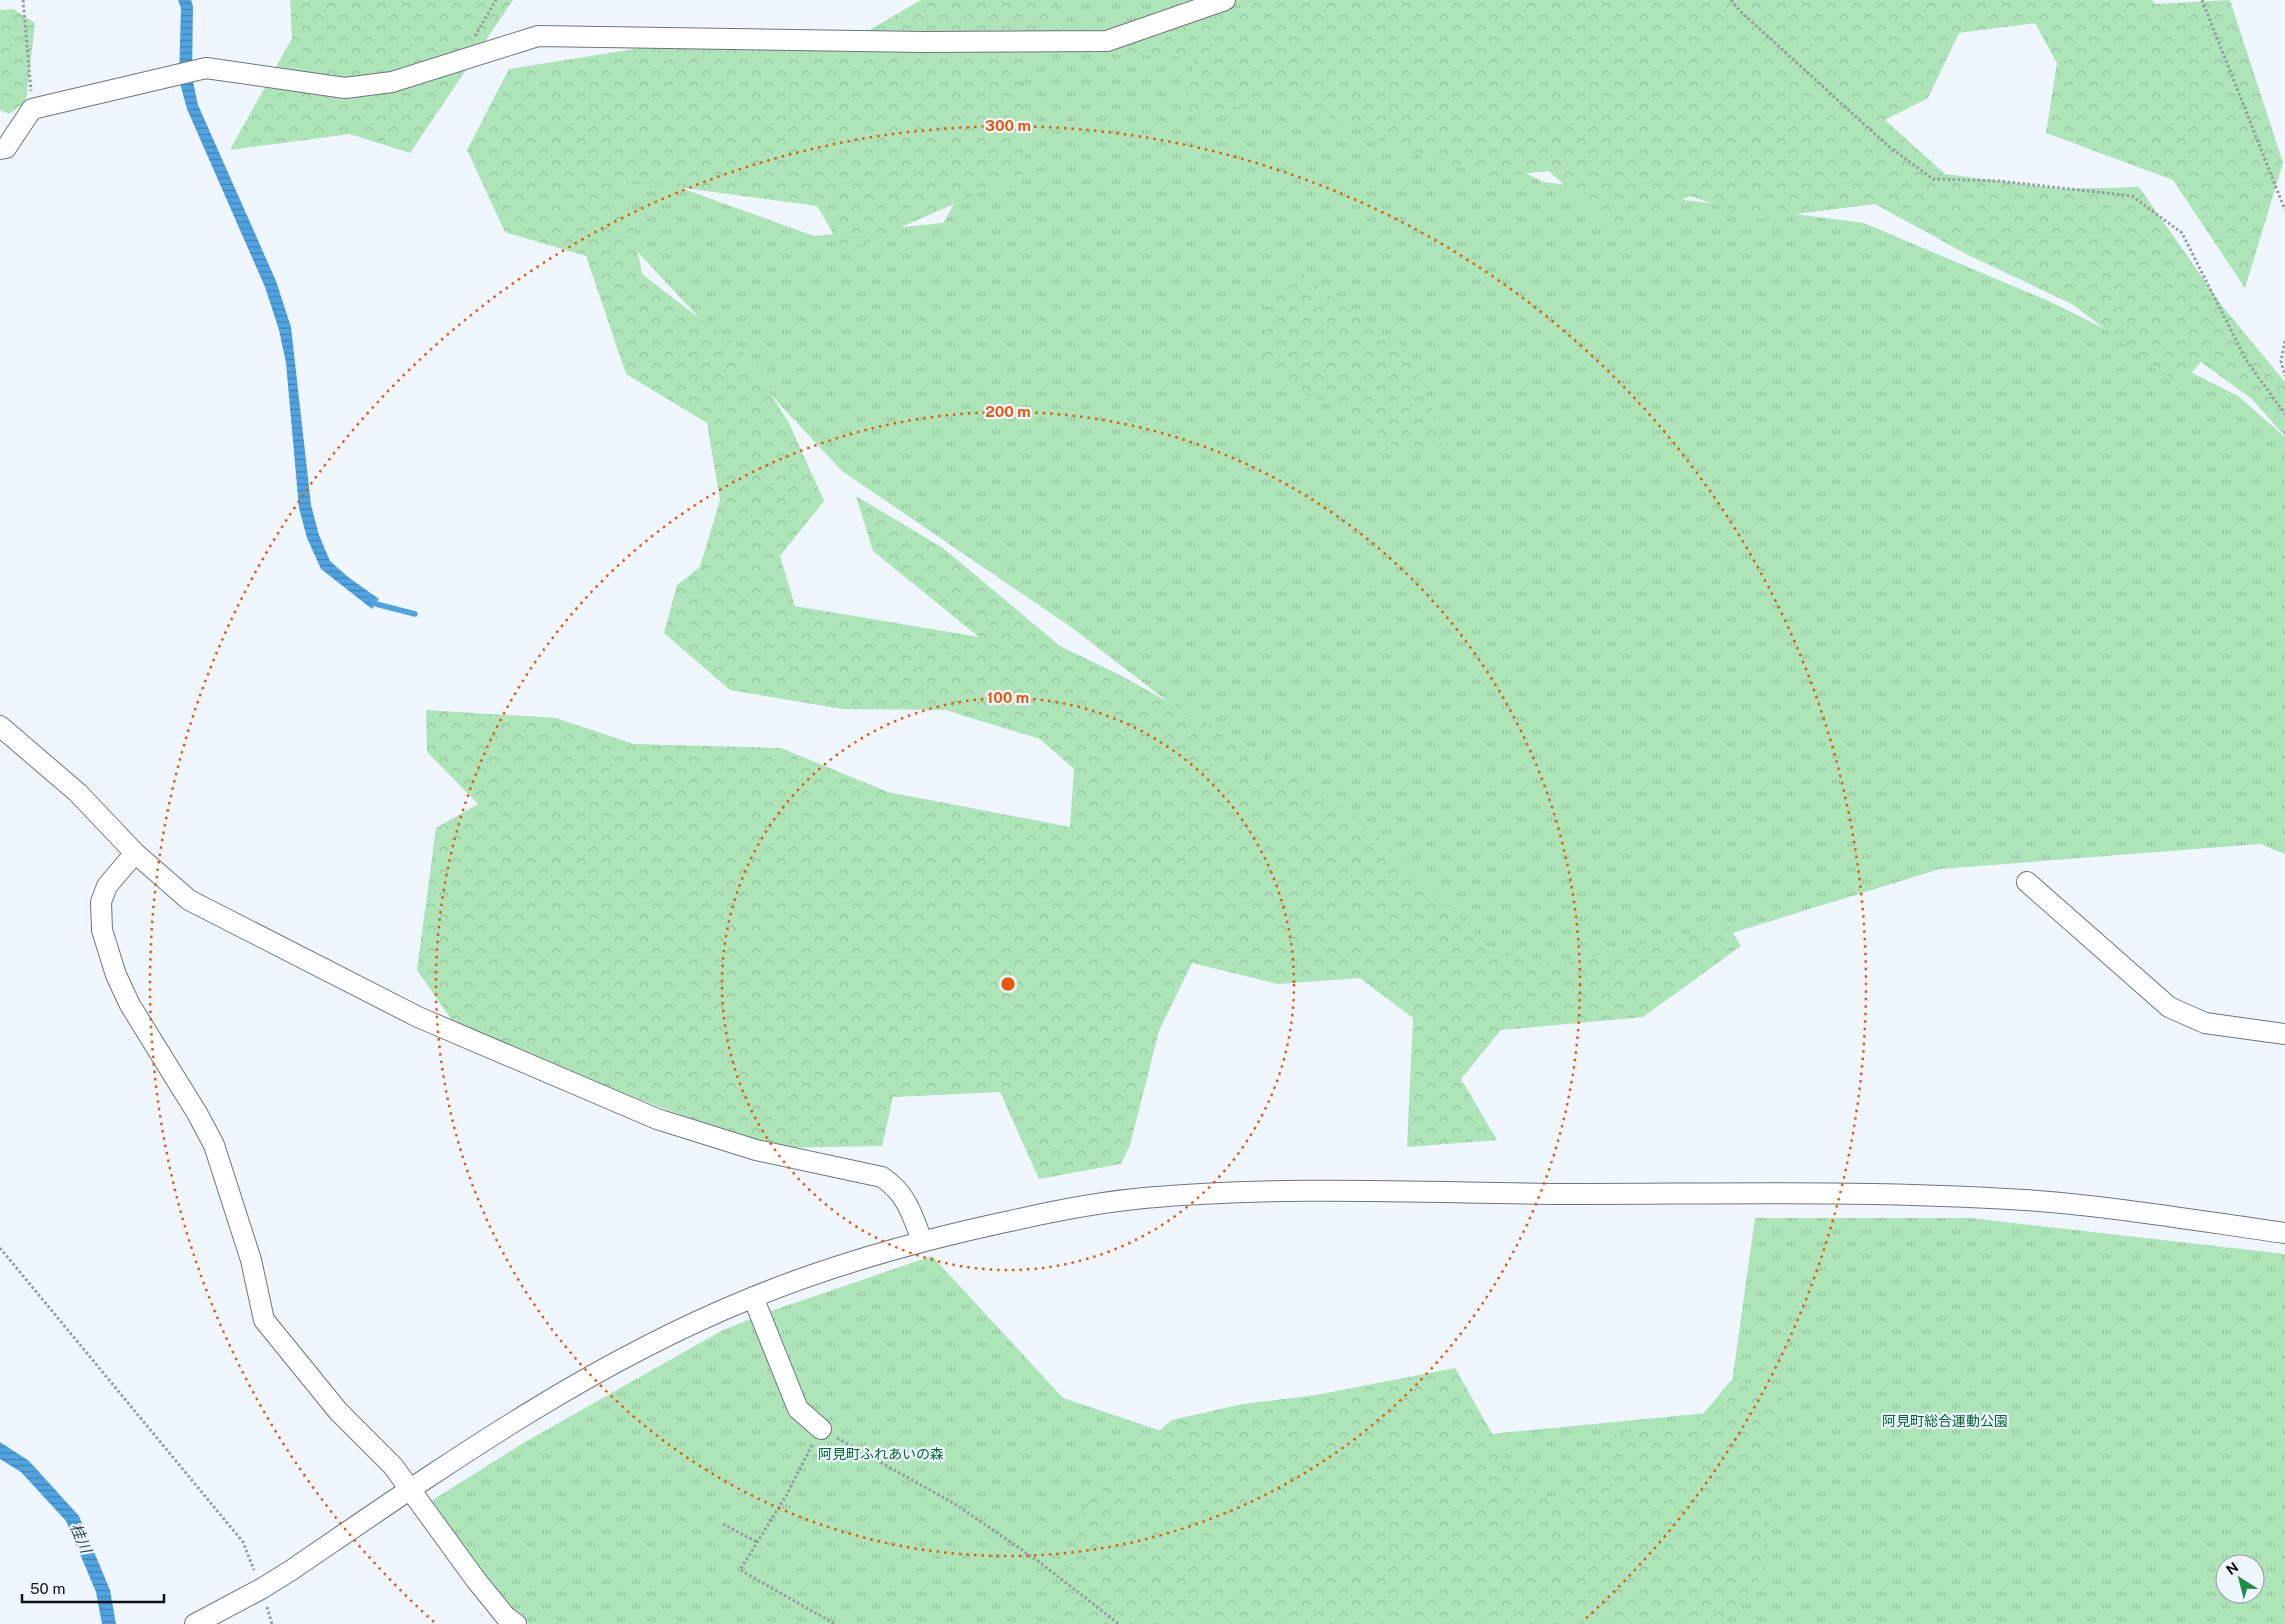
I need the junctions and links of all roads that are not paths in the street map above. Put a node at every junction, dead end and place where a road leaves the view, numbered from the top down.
1 (1225, 0) edge
2 (0, 150) edge
3 (0, 726) edge
4 (135, 853) junction
5 (2027, 882) dead end
6 (2285, 1034) edge
7 (2285, 1233) edge
8 (922, 1241) junction
9 (753, 1297) junction
10 (820, 1429) road end
11 (410, 1489) junction
12 (195, 1624) edge
13 (516, 1624) edge

1 - 2 street
3 - 4 street
4 - 8 street
4 - 11 street
5 - 6 street
7 - 8 street
8 - 9 street
9 - 10 street
9 - 11 street
11 - 12 street
11 - 13 street

